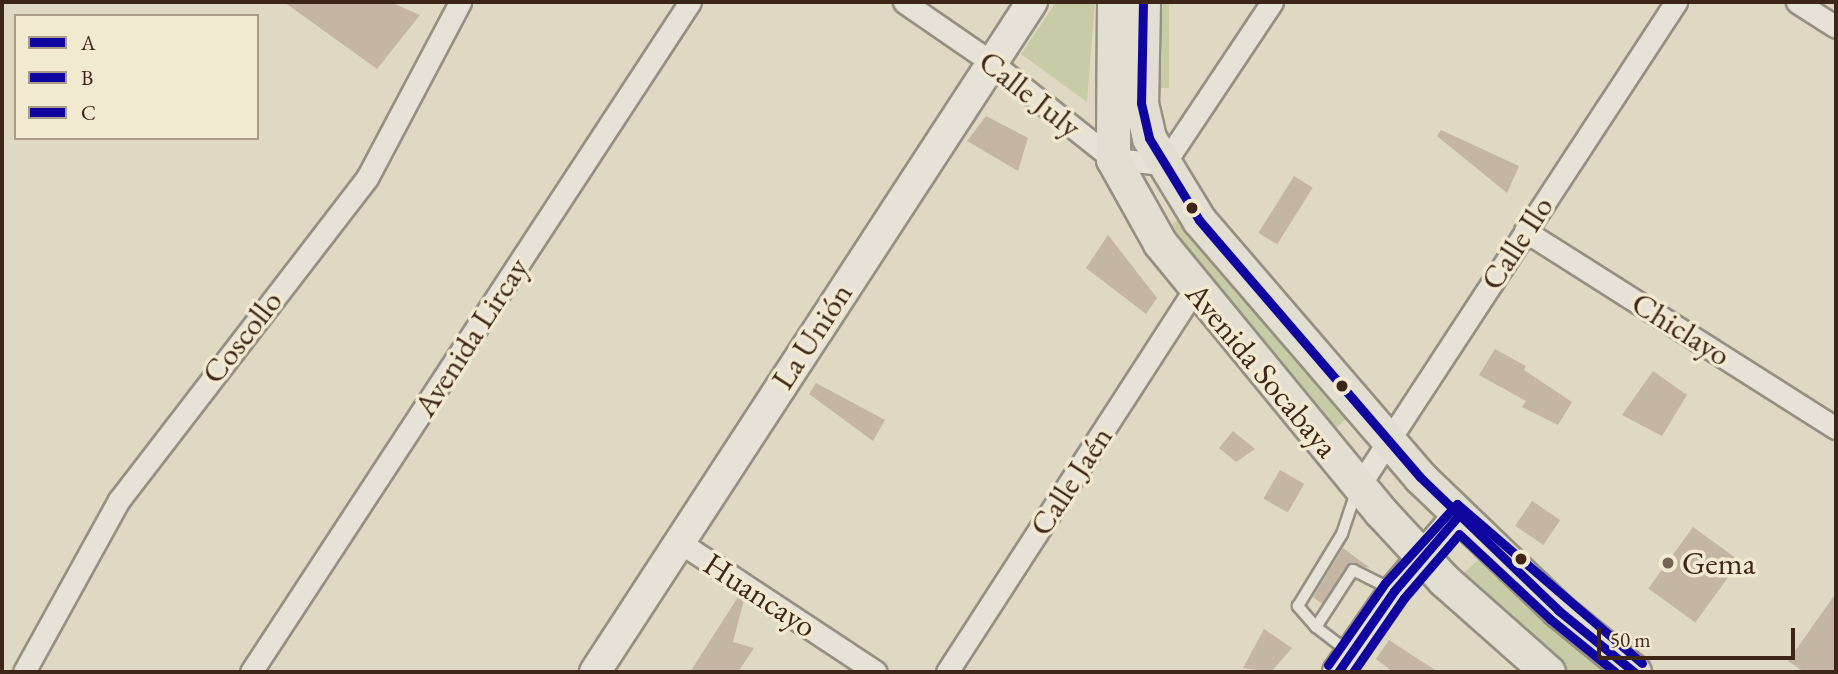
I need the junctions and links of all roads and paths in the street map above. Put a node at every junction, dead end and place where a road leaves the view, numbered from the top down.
1 (460, 2) edge
2 (690, 2) edge
3 (904, 2) edge
4 (1032, 2) edge
5 (1114, 2) edge
6 (1143, 2) edge
7 (1272, 2) edge
8 (1676, 2) edge
9 (1797, 2) edge
10 (1836, 27) edge
11 (991, 62) junction
12 (1113, 159) junction
13 (1164, 164) junction
14 (1525, 230) junction
15 (1194, 290) junction
16 (1836, 428) edge
17 (1388, 442) junction
18 (1359, 486) junction
19 (1458, 516) junction
20 (678, 541) junction
21 (1422, 557) junction
22 (1394, 591) junction
23 (1316, 627) junction
24 (1344, 663) edge
25 (256, 670) edge
26 (24, 672) edge
27 (595, 672) edge
28 (876, 672) edge
29 (947, 672) edge
30 (1548, 672) edge
31 (1634, 672) edge

1 - 26 street, Coscollo
2 - 25 street, Avenida Lircay
3 - 11 street, Calle July
4 - 11 main road, La Unión
5 - 12 main road, Avenida Socabaya
6 - 13 main road, Avenida Socabaya
7 - 13 street
8 - 14 street, Calle Ilo
9 - 10 street
11 - 12 street, Calle July
11 - 20 main road, La Unión
12 - 13 street, Calle July
12 - 15 main road, Avenida Socabaya
13 - 17 main road, Avenida Socabaya
14 - 16 street, Chiclayo
14 - 17 street, Calle Ilo
15 - 18 main road, Avenida Socabaya
15 - 29 street, Calle Jaén
17 - 18 street, Calle Ilo
17 - 19 main road, Avenida Socabaya
18 - 21 main road, Avenida Socabaya
18 - 23 lane
19 - 21 main road
19 - 31 main road, Avenida Socabaya
20 - 27 main road, La Unión
20 - 28 street, Huancayo
21 - 22 main road
21 - 30 main road, Avenida Socabaya
22 - 23 lane
22 - 24 main road
23 - 24 lane

